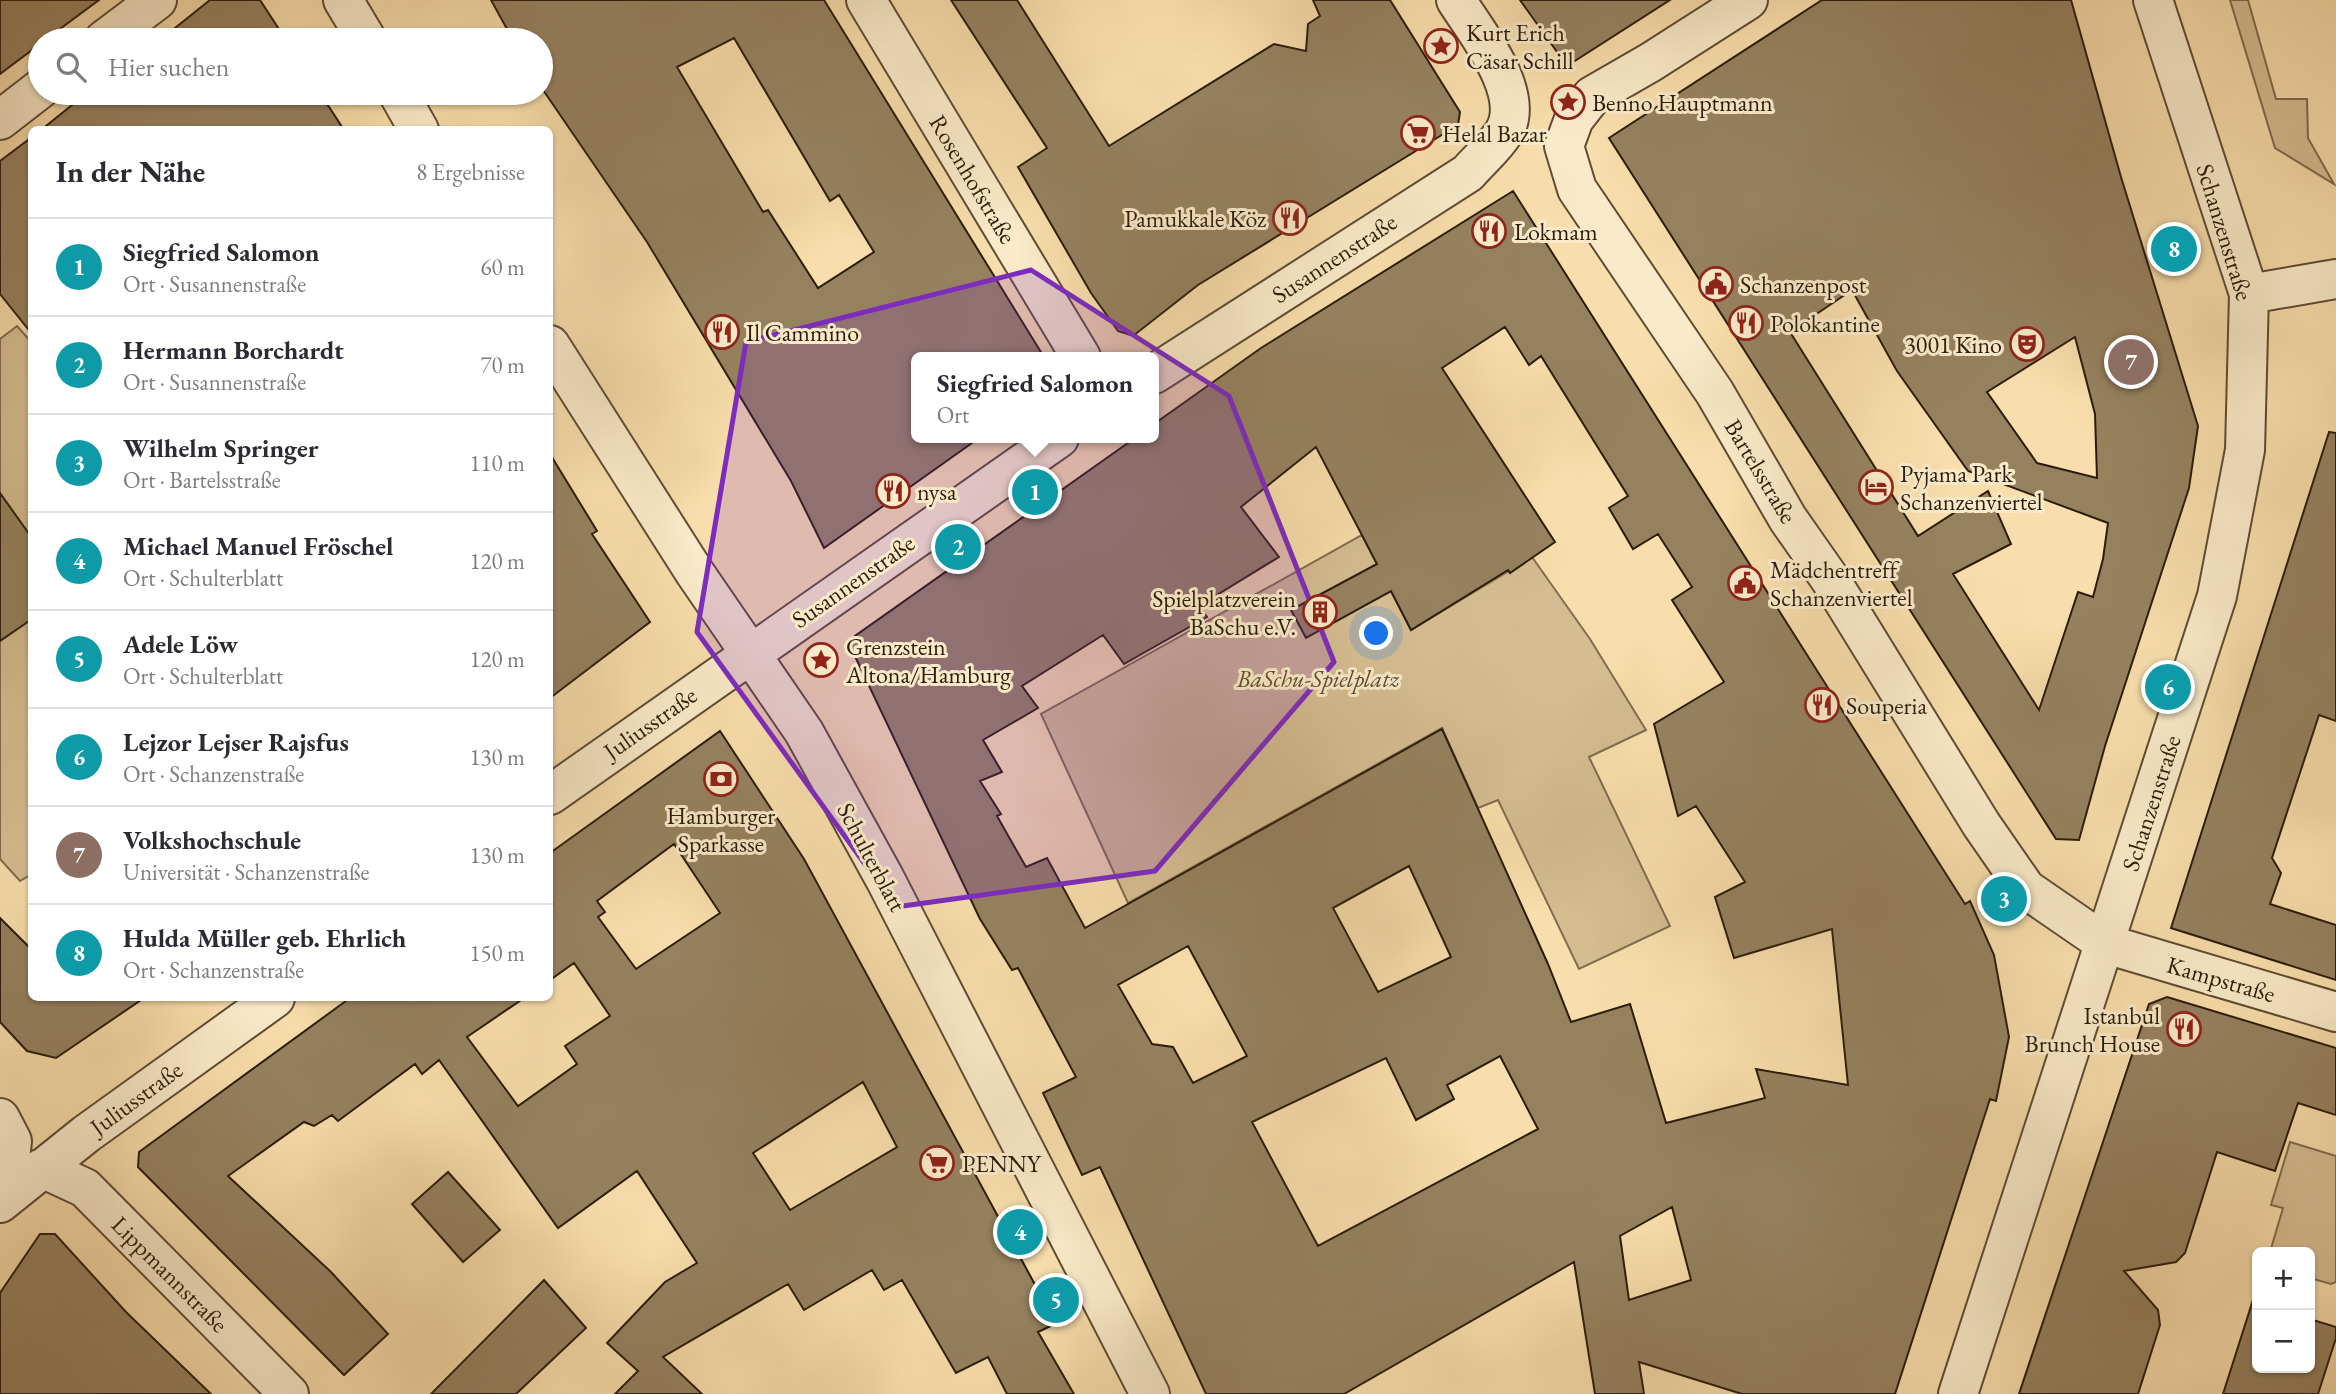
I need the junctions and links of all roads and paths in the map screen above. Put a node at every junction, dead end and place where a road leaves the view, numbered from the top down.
1 (157, 0) edge
2 (343, 0) edge
3 (866, 0) edge
4 (1456, 0) edge
5 (1748, 0) edge
6 (2153, 0) edge
7 (120, 28) edge
8 (360, 28) edge
9 (28, 98) edge
10 (405, 105) edge
11 (0, 120) edge
12 (417, 126) edge
13 (2336, 278) edge
14 (2249, 294) junction
15 (553, 350) edge
16 (1078, 352) edge
17 (1159, 371) edge
18 (1052, 443) edge
19 (750, 652) junction
20 (553, 792) edge
21 (2106, 944) junction
22 (271, 1001) edge
23 (2336, 1012) edge
24 (0, 1118) edge
25 (42, 1168) junction
26 (3, 1200) edge
27 (289, 1394) edge
28 (1150, 1394) edge
29 (1958, 1394) edge

1 - 7 street
2 - 8 street
3 - 16 street, Rosenhofstraße
4 - 17 street, Susannenstraße
5 - 21 street, Bartelsstraße
6 - 14 street, Schanzenstraße
9 - 11 street
10 - 12 street
13 - 14 street
14 - 21 street, Schanzenstraße
15 - 19 street, Schulterblatt
18 - 19 street, Susannenstraße
19 - 20 street, Juliusstraße
19 - 28 street, Schulterblatt
21 - 23 street, Kampstraße
21 - 29 street, Schanzenstraße
22 - 25 street, Juliusstraße
24 - 26 street
25 - 26 street, Juliusstraße
25 - 27 street, Lippmannstraße

